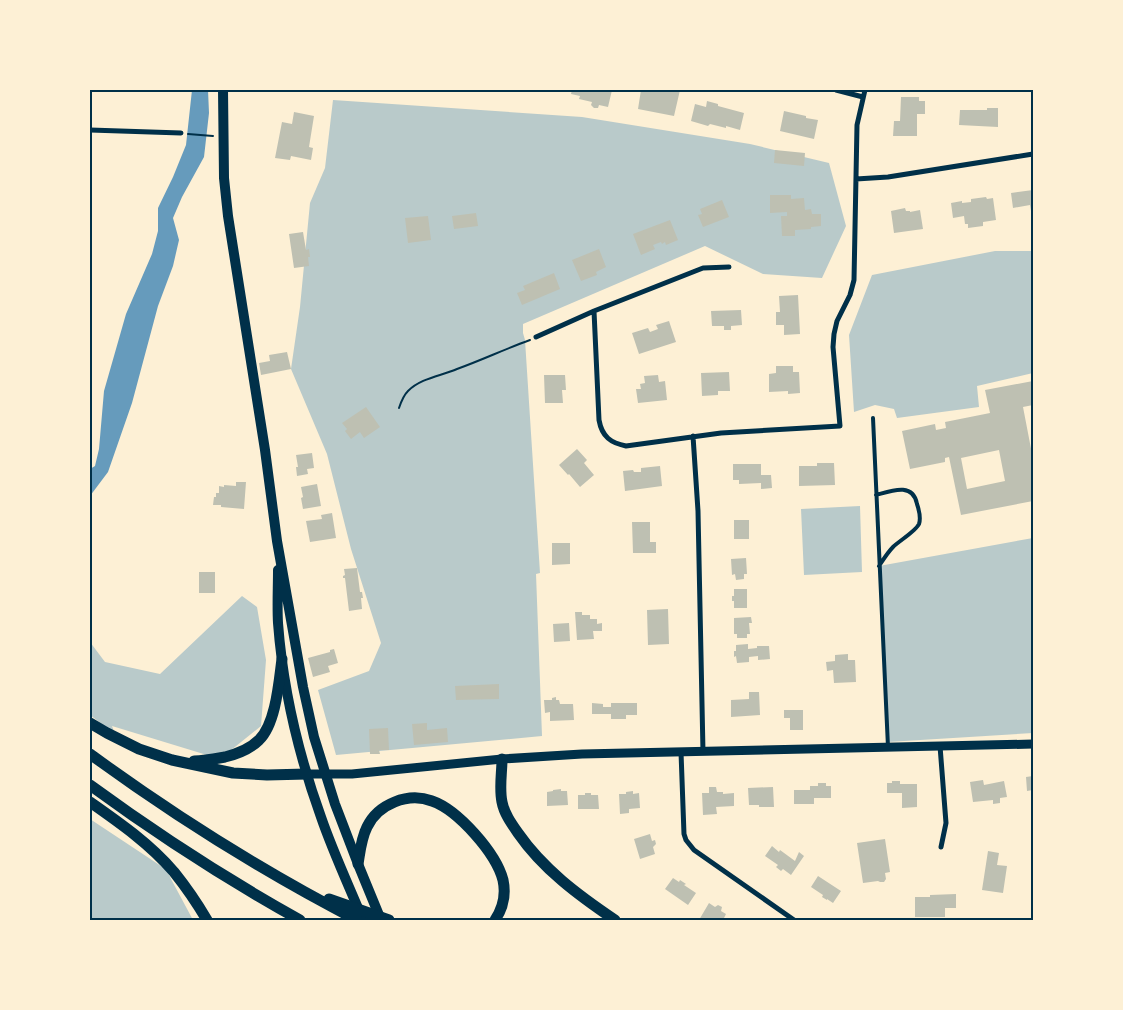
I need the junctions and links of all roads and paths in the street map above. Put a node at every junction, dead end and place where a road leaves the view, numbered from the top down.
1 (223, 90) edge
2 (836, 90) edge
3 (865, 90) edge
4 (864, 97) junction
5 (90, 130) edge
6 (181, 133) joint
7 (224, 138) junction
8 (1033, 154) edge
9 (856, 179) junction
10 (728, 267) dead end
11 (594, 311) junction
12 (536, 337) joint
13 (399, 408) dead end
14 (873, 418) dead end
15 (694, 436) junction
16 (876, 495) junction
17 (277, 541) junction
18 (879, 566) junction
19 (282, 659) junction
20 (90, 723) edge
21 (1033, 744) edge
22 (940, 746) junction
23 (888, 747) junction
24 (681, 752) junction
25 (703, 752) junction
26 (90, 754) edge
27 (502, 759) junction
28 (172, 760) junction
29 (325, 773) junction
30 (307, 774) junction
31 (90, 785) edge
32 (90, 802) edge
33 (941, 848) dead end
34 (358, 864) junction
35 (298, 889) junction
36 (207, 920) edge
37 (300, 920) edge
38 (357, 920) edge
39 (363, 920) edge
40 (381, 920) edge
41 (389, 920) edge
42 (495, 920) edge
43 (615, 920) edge
44 (794, 920) edge

1 - 7 main road
2 - 4 street
3 - 4 street
4 - 9 street
5 - 6 street
6 - 7 path
7 - 17 main road
8 - 9 street
9 - 15 street
10 - 11 street
11 - 12 street
11 - 15 street
12 - 13 path
14 - 16 lane
15 - 25 street
16 - 18 lane
16 - 18 lane
17 - 19 main road
17 - 29 main road
18 - 23 lane
19 - 28 highway
19 - 30 main road
20 - 28 highway
21 - 22 street
22 - 23 street
22 - 33 street
23 - 25 street
24 - 25 street
24 - 27 street
24 - 44 street
26 - 35 highway
27 - 29 street
27 - 43 highway
28 - 30 highway
29 - 30 street
29 - 34 main road
30 - 39 main road
31 - 37 highway
32 - 36 highway
34 - 40 main road
34 - 42 highway
35 - 38 highway
35 - 41 highway

